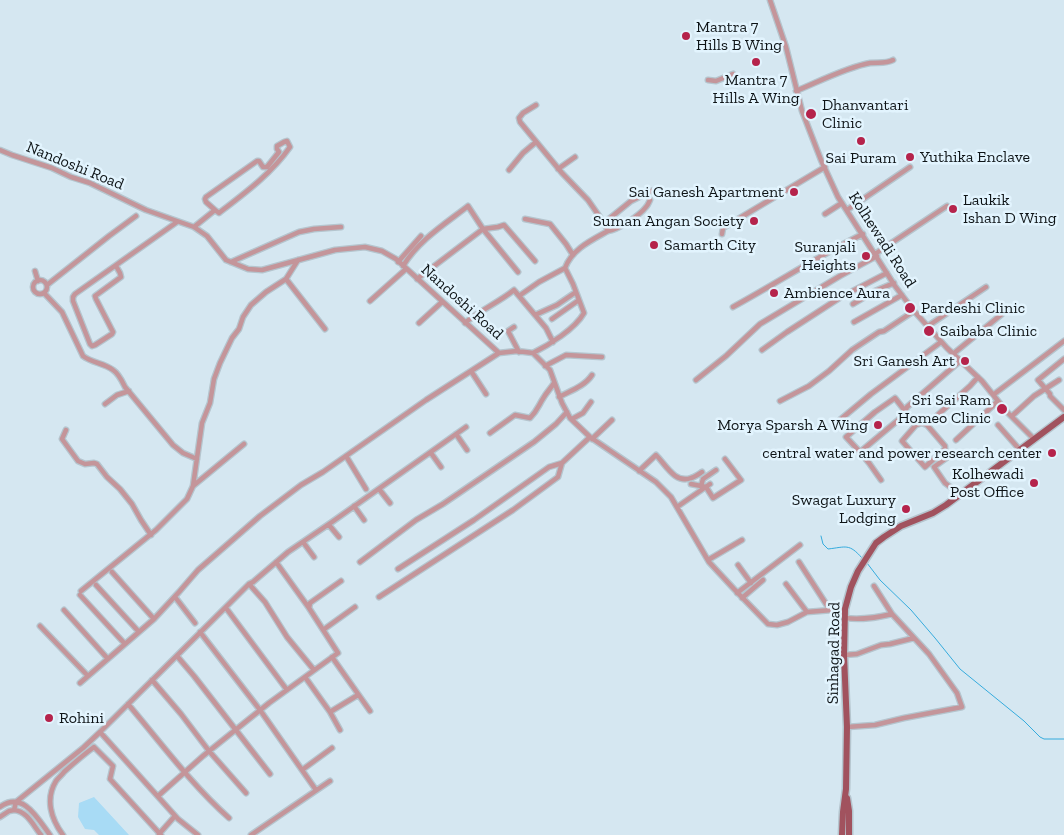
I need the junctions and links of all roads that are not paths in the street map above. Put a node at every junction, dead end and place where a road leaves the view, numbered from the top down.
1 (770, 0) edge
2 (893, 60) dead end
3 (733, 74) dead end
4 (708, 80) dead end
5 (796, 91) junction
6 (536, 105) dead end
7 (536, 142) junction
8 (0, 150) edge
9 (575, 157) dead end
10 (825, 166) junction
11 (910, 166) dead end
12 (558, 169) junction
13 (509, 170) dead end
14 (842, 203) junction
15 (947, 206) dead end
16 (215, 210) junction
17 (847, 210) junction
18 (825, 214) dead end
19 (136, 216) dead end
20 (525, 219) dead end
21 (177, 222) junction
22 (604, 223) junction
23 (194, 227) junction
24 (341, 227) dead end
25 (483, 229) junction
26 (606, 232) junction
27 (722, 234) dead end
28 (862, 234) junction
29 (421, 236) dead end
30 (573, 255) junction
31 (876, 255) junction
32 (298, 260) junction
33 (536, 261) dead end
34 (231, 262) junction
35 (398, 262) junction
36 (116, 266) junction
37 (405, 268) junction
38 (565, 268) junction
39 (35, 271) dead end
40 (518, 272) dead end
41 (887, 273) junction
42 (286, 279) junction
43 (417, 279) junction
44 (38, 281) junction
45 (894, 283) junction
46 (47, 285) junction
47 (986, 286) dead end
48 (576, 292) junction
49 (44, 293) junction
50 (902, 295) junction
51 (519, 296) junction
52 (579, 300) junction
53 (370, 301) dead end
54 (442, 302) junction
55 (853, 304) dead end
56 (734, 307) dead end
57 (914, 311) junction
58 (1002, 314) dead end
59 (535, 315) junction
60 (552, 319) dead end
61 (854, 322) dead end
62 (418, 323) dead end
63 (465, 323) junction
64 (928, 326) junction
65 (514, 327) dead end
66 (325, 329) dead end
67 (1064, 341) edge
68 (553, 342) junction
69 (941, 342) junction
70 (762, 350) dead end
71 (519, 352) junction
72 (499, 353) junction
73 (533, 353) junction
74 (953, 354) junction
75 (602, 357) dead end
76 (1064, 358) edge
77 (960, 361) junction
78 (545, 366) junction
79 (471, 371) junction
80 (592, 374) dead end
81 (978, 377) junction
82 (696, 380) dead end
83 (1059, 380) dead end
84 (554, 383) junction
85 (1046, 389) junction
86 (129, 391) junction
87 (486, 394) dead end
88 (993, 396) junction
89 (559, 397) junction
90 (780, 401) dead end
91 (998, 401) junction
92 (591, 402) dead end
93 (105, 404) dead end
94 (1064, 410) edge
95 (906, 411) junction
96 (567, 412) junction
97 (1012, 416) junction
98 (1064, 417) edge
99 (572, 420) junction
100 (612, 420) dead end
101 (932, 420) dead end
102 (834, 424) dead end
103 (916, 425) junction
104 (998, 426) dead end
105 (466, 427) dead end
106 (66, 430) dead end
107 (490, 433) dead end
108 (456, 434) junction
109 (591, 438) junction
110 (1034, 439) junction
111 (956, 440) dead end
112 (244, 444) dead end
113 (467, 450) dead end
114 (1020, 450) junction
115 (860, 452) junction
116 (431, 453) junction
117 (952, 454) dead end
118 (346, 456) junction
119 (197, 459) junction
120 (725, 459) dead end
121 (562, 463) junction
122 (441, 467) dead end
123 (716, 470) dead end
124 (639, 471) junction
125 (881, 480) dead end
126 (705, 481) junction
127 (691, 484) dead end
128 (193, 486) junction
129 (366, 489) dead end
130 (379, 489) junction
131 (961, 494) junction
132 (390, 503) dead end
133 (354, 506) junction
134 (677, 507) junction
135 (364, 520) dead end
136 (329, 525) junction
137 (151, 534) junction
138 (339, 537) dead end
139 (742, 540) dead end
140 (303, 542) junction
141 (800, 545) dead end
142 (314, 557) dead end
143 (708, 560) junction
144 (276, 562) junction
145 (360, 562) dead end
146 (799, 562) dead end
147 (738, 565) dead end
148 (398, 569) dead end
149 (112, 572) dead end
150 (763, 580) dead end
151 (341, 581) dead end
152 (751, 583) junction
153 (249, 584) junction
154 (786, 584) dead end
155 (96, 585) dead end
156 (874, 586) dead end
157 (737, 593) junction
158 (175, 596) junction
159 (379, 597) dead end
160 (742, 598) junction
161 (354, 607) dead end
162 (226, 608) junction
163 (309, 608) junction
164 (845, 609) junction
165 (64, 610) dead end
166 (830, 610) junction
167 (807, 612) junction
168 (892, 614) junction
169 (845, 618) junction
170 (154, 619) junction
171 (195, 623) dead end
172 (40, 626) dead end
173 (323, 630) junction
174 (139, 632) junction
175 (200, 632) junction
176 (914, 638) junction
177 (124, 644) junction
178 (844, 655) junction
179 (177, 656) junction
180 (332, 657) junction
181 (108, 659) junction
182 (314, 670) junction
183 (88, 676) junction
184 (304, 677) junction
185 (152, 680) junction
186 (80, 683) dead end
187 (287, 690) junction
188 (358, 695) junction
189 (128, 704) junction
190 (260, 710) junction
191 (370, 711) dead end
192 (330, 712) junction
193 (847, 727) junction
194 (236, 730) junction
195 (340, 730) dead end
196 (100, 732) junction
197 (332, 748) dead end
198 (209, 751) junction
199 (302, 770) junction
200 (184, 773) junction
201 (270, 774) dead end
202 (330, 781) dead end
203 (846, 789) junction
204 (316, 790) junction
205 (246, 793) dead end
206 (158, 796) junction
207 (16, 802) junction
208 (0, 807) edge
209 (14, 810) junction
210 (176, 816) junction
211 (0, 817) edge
212 (229, 818) dead end
213 (160, 834) edge
214 (41, 835) edge
215 (50, 835) edge
216 (63, 835) edge
217 (198, 835) edge
218 (251, 835) edge
219 (842, 835) edge
220 (849, 835) edge

1 - 5 street, Kolhewadi Road
2 - 5 street
3 - 4 street
5 - 10 street, Kolhewadi Road
6 - 7 street
7 - 12 street
7 - 13 street
8 - 21 street, Nandoshi Road
9 - 12 street
10 - 14 street, Kolhewadi Road
10 - 27 street
11 - 17 street
12 - 22 street
14 - 17 street, Kolhewadi Road
14 - 18 street
15 - 31 street
16 - 16 street
16 - 23 street
17 - 28 street, Kolhewadi Road
19 - 46 street
20 - 30 street
21 - 23 street, Nandoshi Road
21 - 36 street
22 - 26 street
22 - 26 street
23 - 34 street, Nandoshi Road
24 - 34 street
25 - 33 street
25 - 37 street
25 - 40 street
25 - 43 street
26 - 30 street
28 - 31 street, Kolhewadi Road
28 - 56 street
29 - 35 street
30 - 38 street
31 - 41 street, Kolhewadi Road
31 - 82 street
32 - 34 street, Nandoshi Road
32 - 35 street, Nandoshi Road
32 - 42 street
35 - 37 street, Nandoshi Road
36 - 36 street
37 - 43 street, Nandoshi Road
37 - 53 street
38 - 48 street
38 - 51 street
39 - 44 street
41 - 45 street, Kolhewadi Road
41 - 70 street
42 - 66 street
42 - 119 street
43 - 54 street, Nandoshi Road
44 - 46 street
44 - 49 street
45 - 50 street, Kolhewadi Road
45 - 55 street
46 - 49 street
47 - 64 street
48 - 52 street
48 - 59 street
49 - 86 street
50 - 57 street, Kolhewadi Road
50 - 61 street
51 - 59 street
51 - 63 street
52 - 60 street
52 - 68 street
54 - 62 street
54 - 63 street, Nandoshi Road
57 - 64 street, Kolhewadi Road
57 - 90 street
58 - 74 street
59 - 68 street
63 - 72 street, Nandoshi Road
64 - 69 street, Kolhewadi Road
65 - 71 street
67 - 88 street
68 - 73 street
69 - 74 street, Kolhewadi Road
69 - 102 street
71 - 72 street, Nandoshi Road
71 - 73 street, Nandoshi Road
72 - 79 street
73 - 78 street
74 - 77 street, Kolhewadi Road
75 - 78 street
76 - 85 street
77 - 81 street, Kolhewadi Road
77 - 95 street
78 - 84 street
79 - 87 street
79 - 118 street
80 - 89 street
81 - 88 street, Kolhewadi Road
81 - 101 street
83 - 85 street
84 - 89 street
84 - 107 street
85 - 94 street
85 - 97 street
86 - 93 street
86 - 119 street
88 - 91 street, Kolhewadi Road
89 - 96 street
91 - 97 street, Kolhewadi Road
91 - 111 street
92 - 99 street
95 - 103 street
95 - 115 street
95 - 115 street
96 - 99 street
96 - 145 street
97 - 110 street, Kolhewadi Road
98 - 110 main road, Sinhagad Road
99 - 109 street
100 - 109 street
103 - 103 street
104 - 114 street
105 - 108 street
106 - 137 street
108 - 113 street
108 - 116 street
109 - 121 street
109 - 124 street
110 - 114 main road, Sinhagad Road
112 - 128 street
114 - 131 main road, Sinhagad Road
115 - 125 street
116 - 122 street
116 - 130 street
117 - 131 street
118 - 129 street
118 - 158 street
119 - 128 street
120 - 126 street
121 - 148 street
121 - 159 street
123 - 126 street
124 - 126 street
124 - 134 street
126 - 127 street
126 - 134 street
128 - 137 street
130 - 132 street
130 - 133 street
131 - 164 main road, Sinhagad Road
133 - 135 street
133 - 136 street
134 - 143 street
136 - 138 street
136 - 140 street
137 - 177 street
139 - 143 street
140 - 142 street
140 - 144 street
141 - 152 street
143 - 157 street
144 - 153 street
144 - 163 street
146 - 166 street
147 - 152 street
149 - 170 street
150 - 160 street
151 - 163 street
152 - 157 street
153 - 162 street
153 - 182 street
154 - 167 street
155 - 174 street
156 - 168 street
157 - 160 street
158 - 170 street
158 - 171 street
160 - 167 street
161 - 173 street
162 - 175 street
162 - 187 street
163 - 173 street
164 - 166 street
164 - 169 main road, Sinhagad Road
165 - 181 street
166 - 167 street
168 - 169 street
168 - 176 street
169 - 178 main road, Sinhagad Road
170 - 174 street
172 - 183 street
173 - 180 street
174 - 177 street
175 - 179 street
175 - 190 street
176 - 178 street
176 - 193 street
177 - 181 street
178 - 193 main road, Sinhagad Road
179 - 185 street
179 - 194 street
180 - 182 street
180 - 188 street
181 - 183 street
182 - 184 street
183 - 186 street
184 - 187 street
184 - 192 street
185 - 189 street
185 - 198 street
187 - 190 street
188 - 191 street
188 - 192 street
189 - 196 street
189 - 200 street
190 - 194 street
190 - 199 street
192 - 195 street
193 - 203 main road, Sinhagad Road
194 - 198 street
194 - 201 street
196 - 206 street
196 - 207 street
197 - 199 street
198 - 200 street
198 - 205 street
199 - 204 street
200 - 206 street
200 - 212 street
202 - 204 street
203 - 219 main road, Sinhagad Road
203 - 220 main road, Sinhagad Road
204 - 218 street
206 - 210 street
207 - 208 street
207 - 209 street
207 - 215 street
209 - 211 street
209 - 214 street
210 - 213 street
210 - 217 street
213 - 216 street

